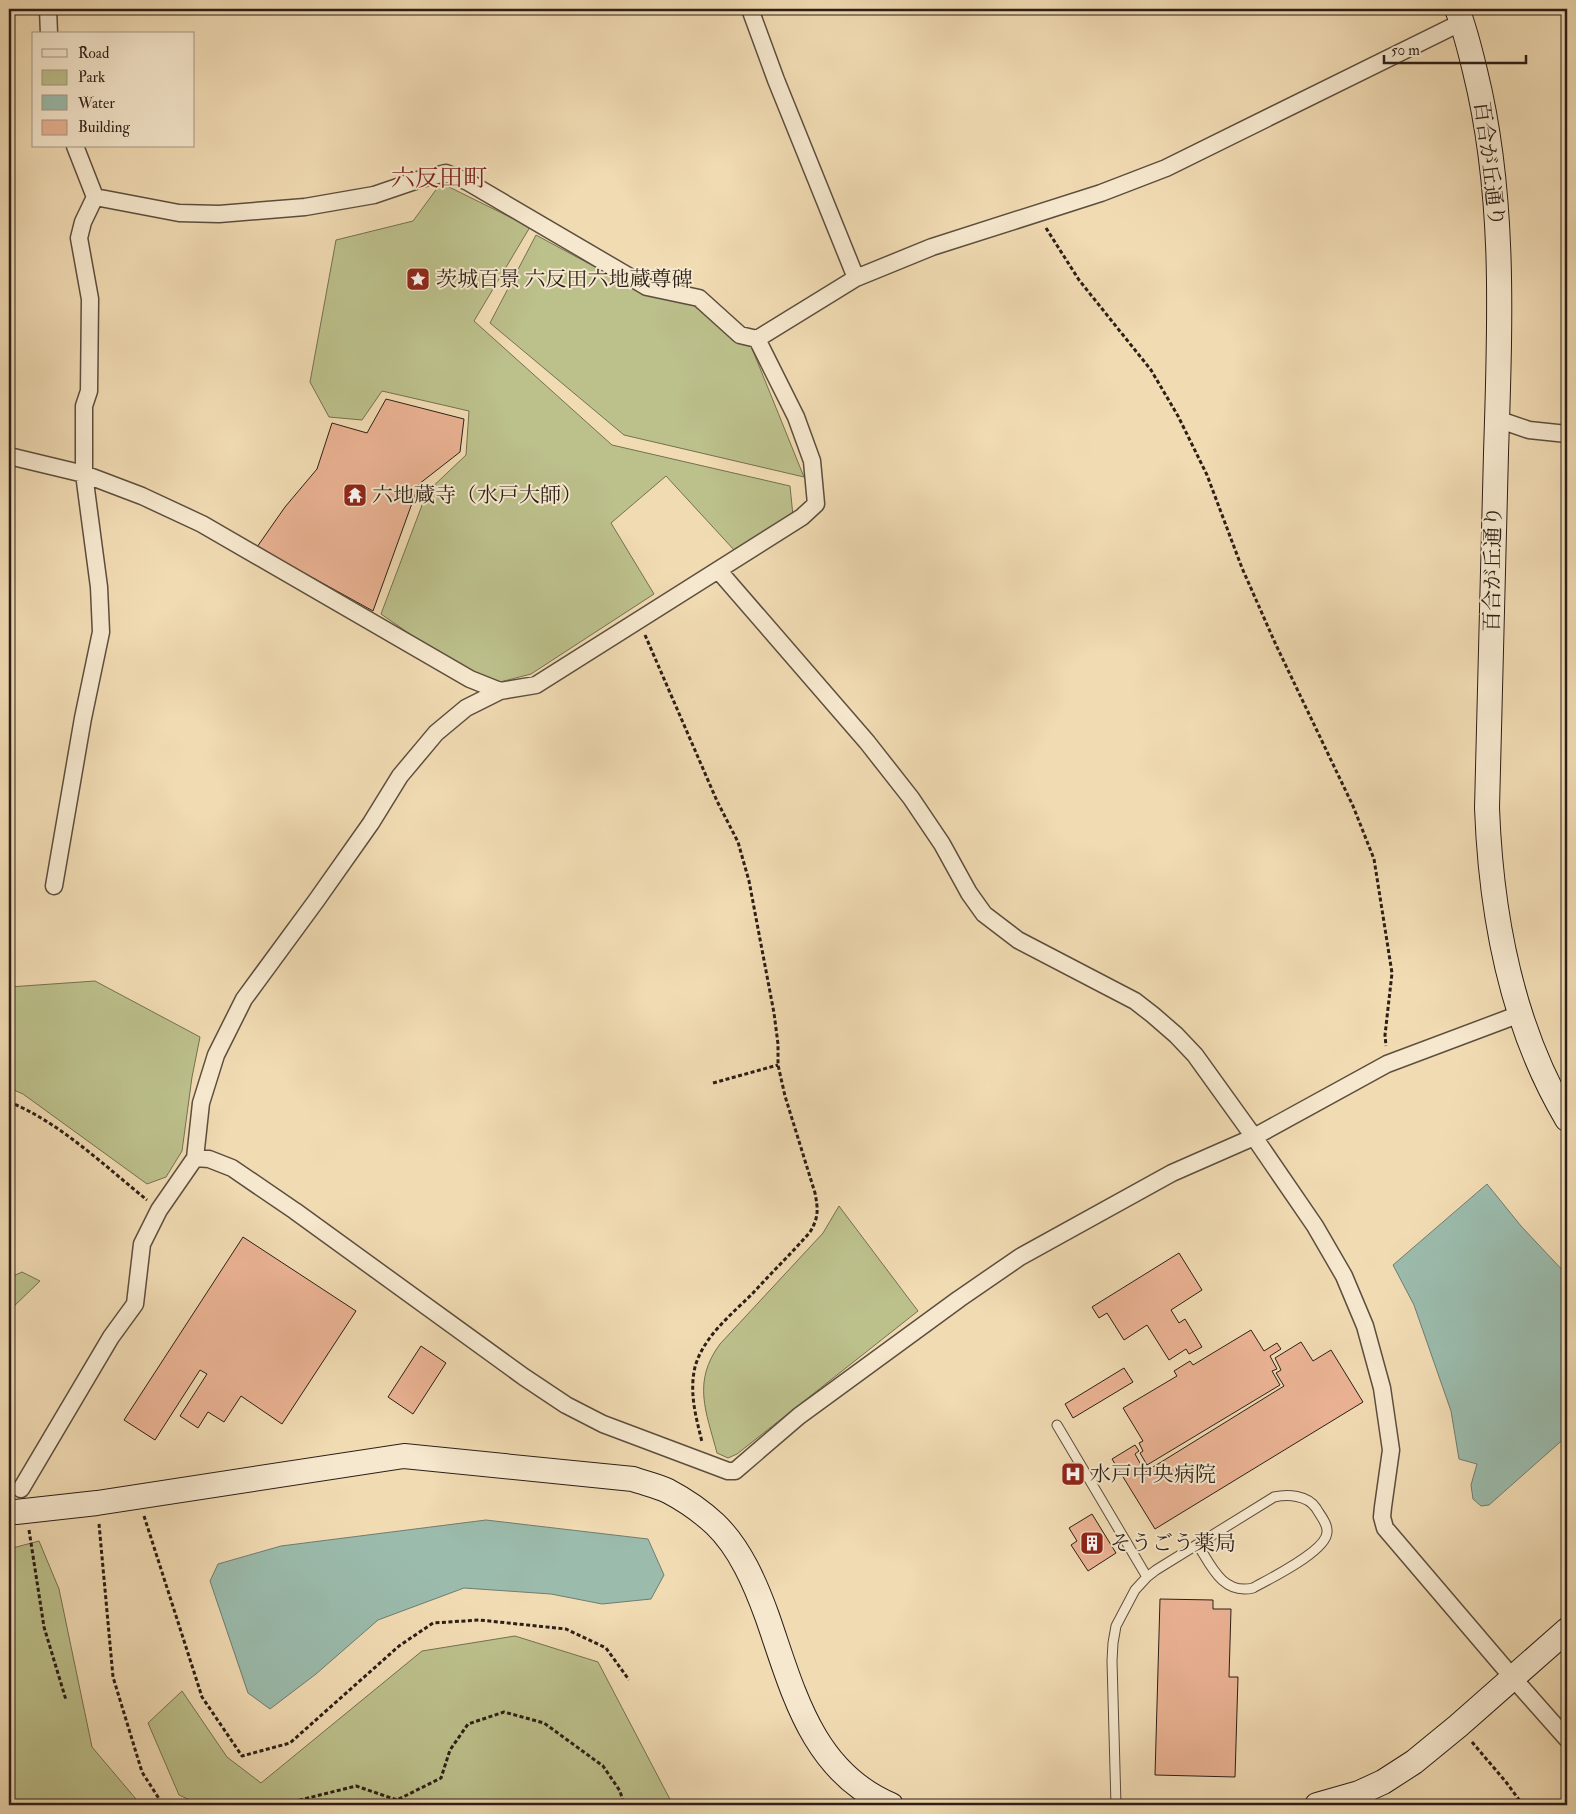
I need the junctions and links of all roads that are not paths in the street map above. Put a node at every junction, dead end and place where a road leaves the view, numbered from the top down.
1 (48, 9) edge
2 (750, 9) edge
3 (1460, 16) edge
4 (49, 32) edge
5 (76, 148) edge
6 (94, 197) junction
7 (856, 278) junction
8 (757, 339) junction
9 (1497, 419) junction
10 (1567, 434) edge
11 (9, 456) edge
12 (84, 474) junction
13 (718, 570) junction
14 (500, 691) junction
15 (54, 886) dead end
16 (1520, 1014) junction
17 (1567, 1119) edge
18 (1254, 1137) junction
19 (195, 1158) junction
20 (1057, 1425) dead end
21 (21, 1489) dead end
22 (22, 1512) road end
23 (1198, 1545) junction
24 (1147, 1577) junction
25 (1567, 1630) edge
26 (1512, 1678) junction
27 (1567, 1739) edge
28 (891, 1805) edge
29 (1116, 1805) edge
30 (1317, 1805) edge

1 - 4 street
2 - 7 street
3 - 7 street
3 - 9 street, 百合が丘通り
5 - 6 street
6 - 8 street
6 - 12 street
7 - 8 street
8 - 13 street
9 - 10 street
9 - 16 street, 百合が丘通り
11 - 12 street
12 - 14 street
12 - 15 street
13 - 14 street
13 - 18 street
14 - 19 street
16 - 17 street, 百合が丘通り
16 - 18 street
18 - 19 street
18 - 26 street
19 - 21 street
20 - 24 lane
22 - 28 street
23 - 23 lane
23 - 24 lane
24 - 29 lane
25 - 26 street
26 - 27 street
26 - 30 street

